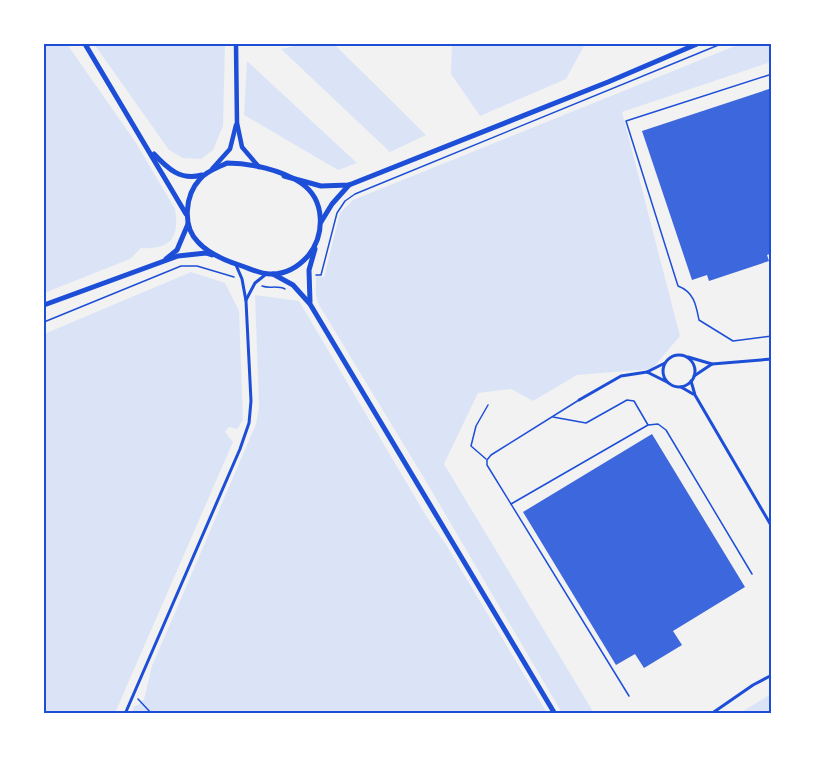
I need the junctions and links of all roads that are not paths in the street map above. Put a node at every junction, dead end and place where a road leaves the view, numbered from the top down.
1 (85, 44) edge
2 (236, 44) edge
3 (698, 44) edge
4 (771, 74) edge
5 (237, 123) junction
6 (146, 143) junction
7 (259, 166) junction
8 (207, 173) junction
9 (284, 176) junction
10 (349, 185) junction
11 (187, 216) junction
12 (321, 222) junction
13 (188, 224) junction
14 (318, 243) junction
15 (225, 260) junction
16 (160, 263) junction
17 (235, 264) junction
18 (270, 274) junction
19 (246, 301) junction
20 (310, 303) junction
21 (44, 305) edge
22 (771, 336) edge
23 (685, 356) junction
24 (771, 359) edge
25 (665, 363) junction
26 (712, 364) junction
27 (647, 372) junction
28 (694, 376) junction
29 (691, 381) junction
30 (669, 383) junction
31 (679, 386) junction
32 (695, 395) junction
33 (579, 400) joint
34 (488, 405) dead end
35 (552, 417) junction
36 (648, 424) junction
37 (488, 460) junction
38 (510, 504) junction
39 (771, 527) edge
40 (752, 574) dead end
41 (771, 675) edge
42 (629, 696) dead end
43 (125, 714) edge
44 (555, 714) edge
45 (711, 714) edge

1 - 6 main road
2 - 5 main road
3 - 10 main road
4 - 22 lane
5 - 7 main road
5 - 8 main road
6 - 8 main road
6 - 11 main road
7 - 8 main road
7 - 9 main road
8 - 11 main road
9 - 10 main road
9 - 12 main road
10 - 12 main road
11 - 13 main road
12 - 14 main road
13 - 15 main road
13 - 16 main road
14 - 18 main road
14 - 20 main road
15 - 16 main road
15 - 17 main road
16 - 21 main road
17 - 18 main road
17 - 19 street
18 - 19 street
18 - 20 main road
19 - 43 street
20 - 44 main road
23 - 25 street
23 - 26 street
23 - 28 street
24 - 26 street
25 - 27 street
25 - 30 street
26 - 28 street
27 - 30 street
27 - 33 street
28 - 29 street
29 - 31 street
29 - 32 street
30 - 31 street
31 - 32 street
32 - 39 street
33 - 35 lane
34 - 37 lane
35 - 36 lane
35 - 37 lane
36 - 38 lane
36 - 40 lane
37 - 38 lane
38 - 42 lane
41 - 45 street

